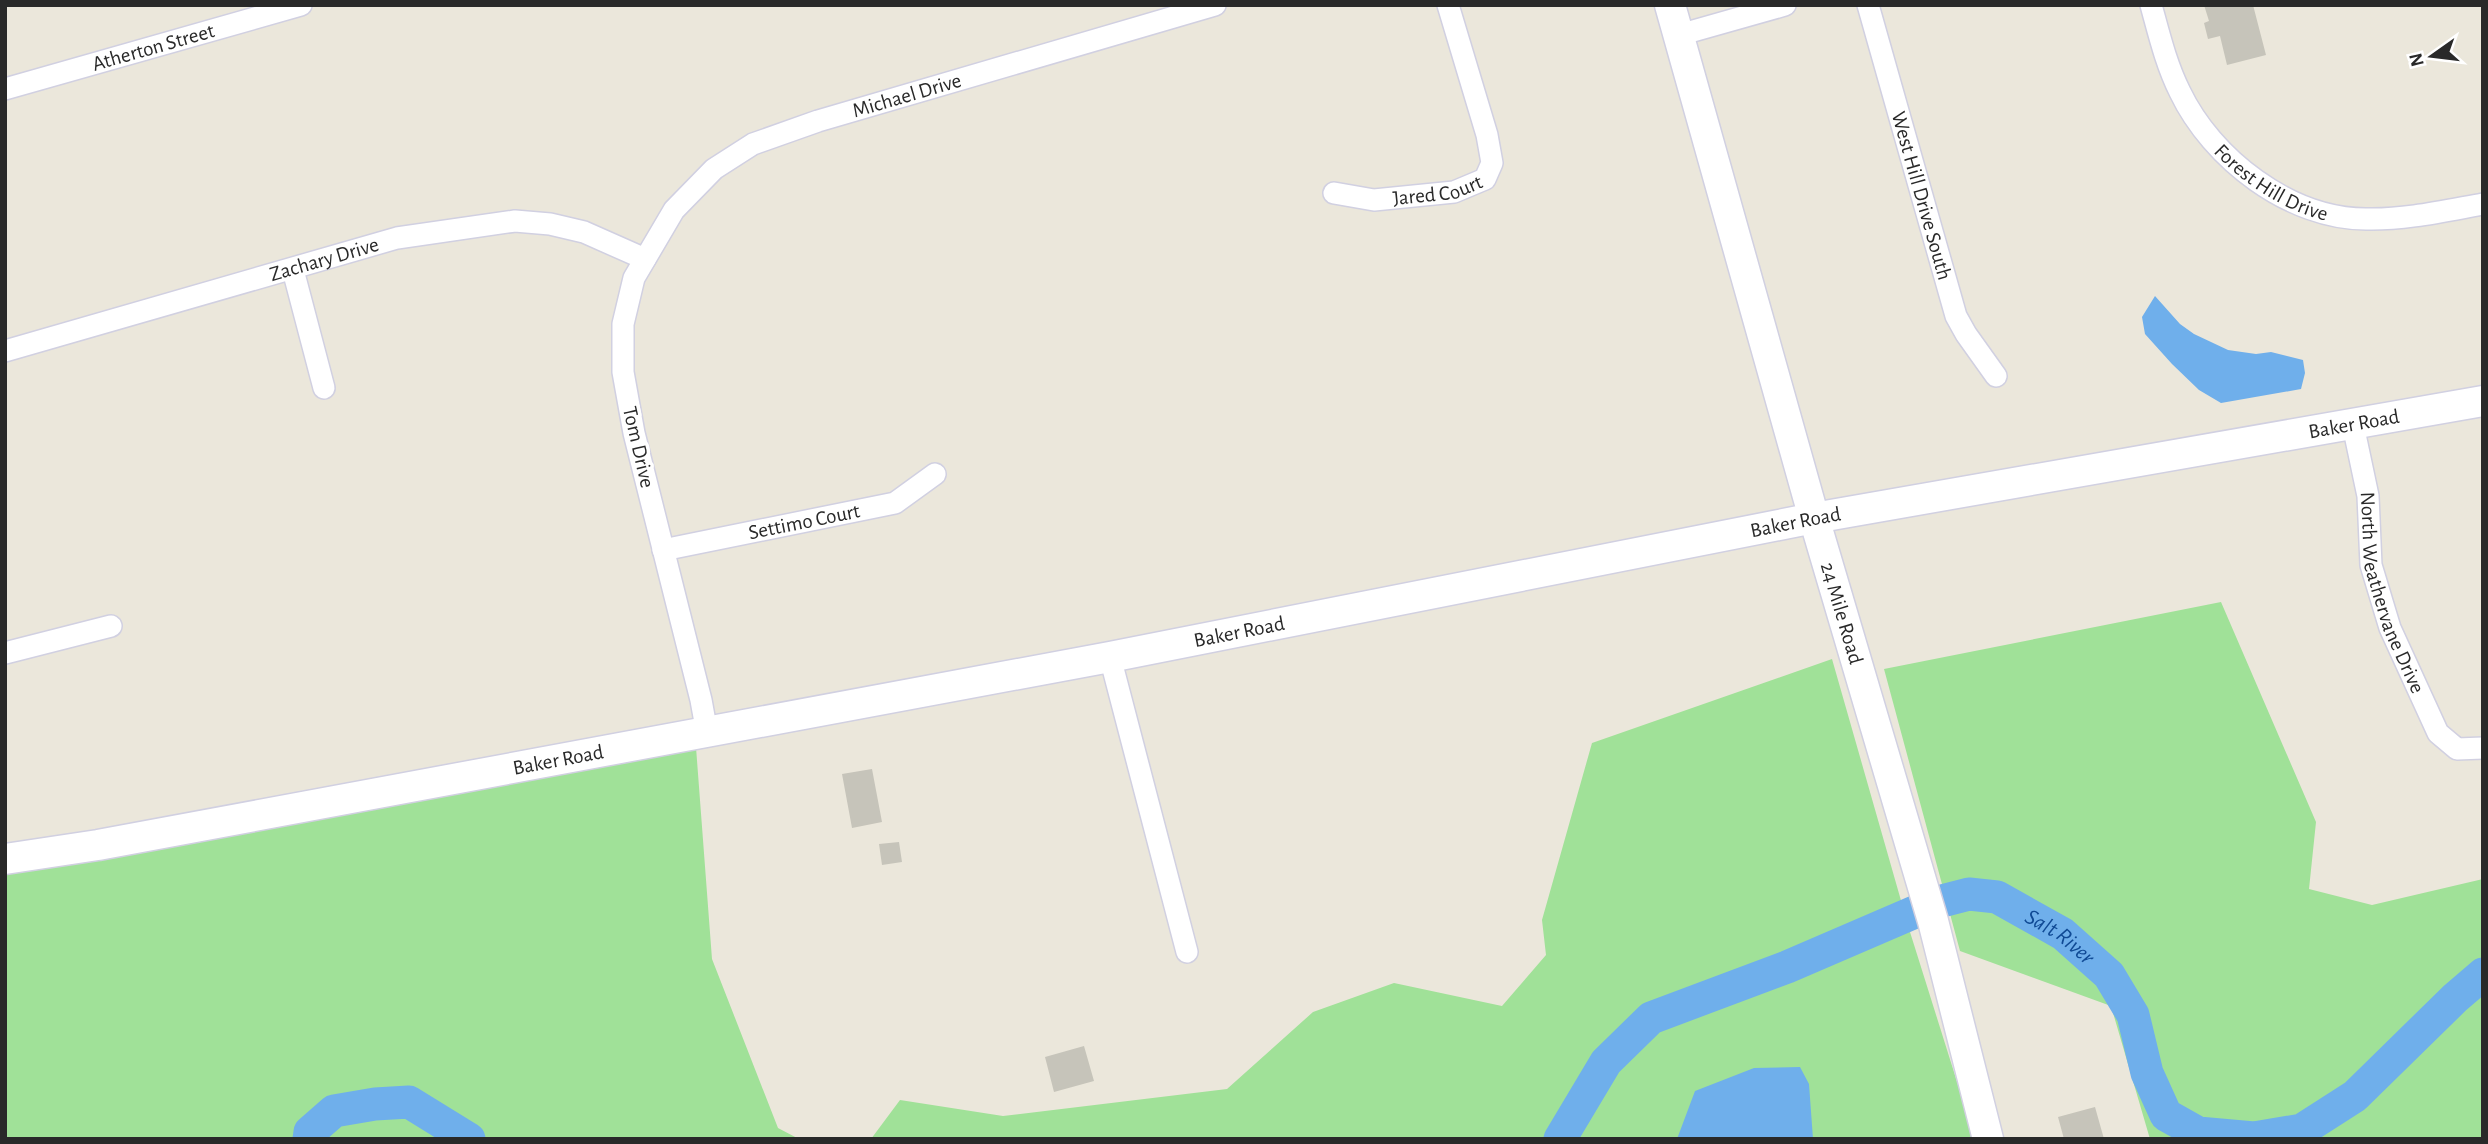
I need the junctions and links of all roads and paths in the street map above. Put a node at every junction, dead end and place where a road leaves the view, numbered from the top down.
1 (301, 5) edge
2 (1215, 5) edge
3 (1448, 5) edge
4 (1670, 5) edge
5 (1785, 5) edge
6 (1868, 5) edge
7 (2151, 5) edge
8 (1679, 35) junction
9 (5, 89) edge
10 (1334, 193) dead end
11 (2483, 204) edge
12 (645, 259) junction
13 (293, 270) junction
14 (5, 351) edge
15 (1996, 376) dead end
16 (324, 388) dead end
17 (2483, 401) edge
18 (2353, 425) junction
19 (935, 474) dead end
20 (1814, 518) junction
21 (663, 550) junction
22 (111, 626) dead end
23 (5, 653) edge
24 (1110, 657) junction
25 (707, 733) junction
26 (2483, 748) edge
27 (5, 859) edge
28 (1187, 953) dead end
29 (1988, 1139) edge

1 - 9 street, Atherton Street
2 - 12 street, Michael Drive
3 - 10 street, Jared Court
4 - 8 street, 24 Mile Road
5 - 8 street
6 - 15 street, West Hill Drive South
7 - 11 street, Forest Hill Drive
8 - 20 street, 24 Mile Road
12 - 13 street, Zachary Drive
12 - 21 street, Tom Drive
13 - 14 street, Zachary Drive
13 - 16 street
17 - 18 street, Baker Road
18 - 20 street, Baker Road
18 - 26 street, North Weathervane Drive
19 - 21 street, Settimo Court
20 - 24 street, Baker Road
20 - 29 street, 24 Mile Road
21 - 25 street, Tom Drive
22 - 23 street
24 - 25 street, Baker Road
24 - 28 street
25 - 27 street, Baker Road

